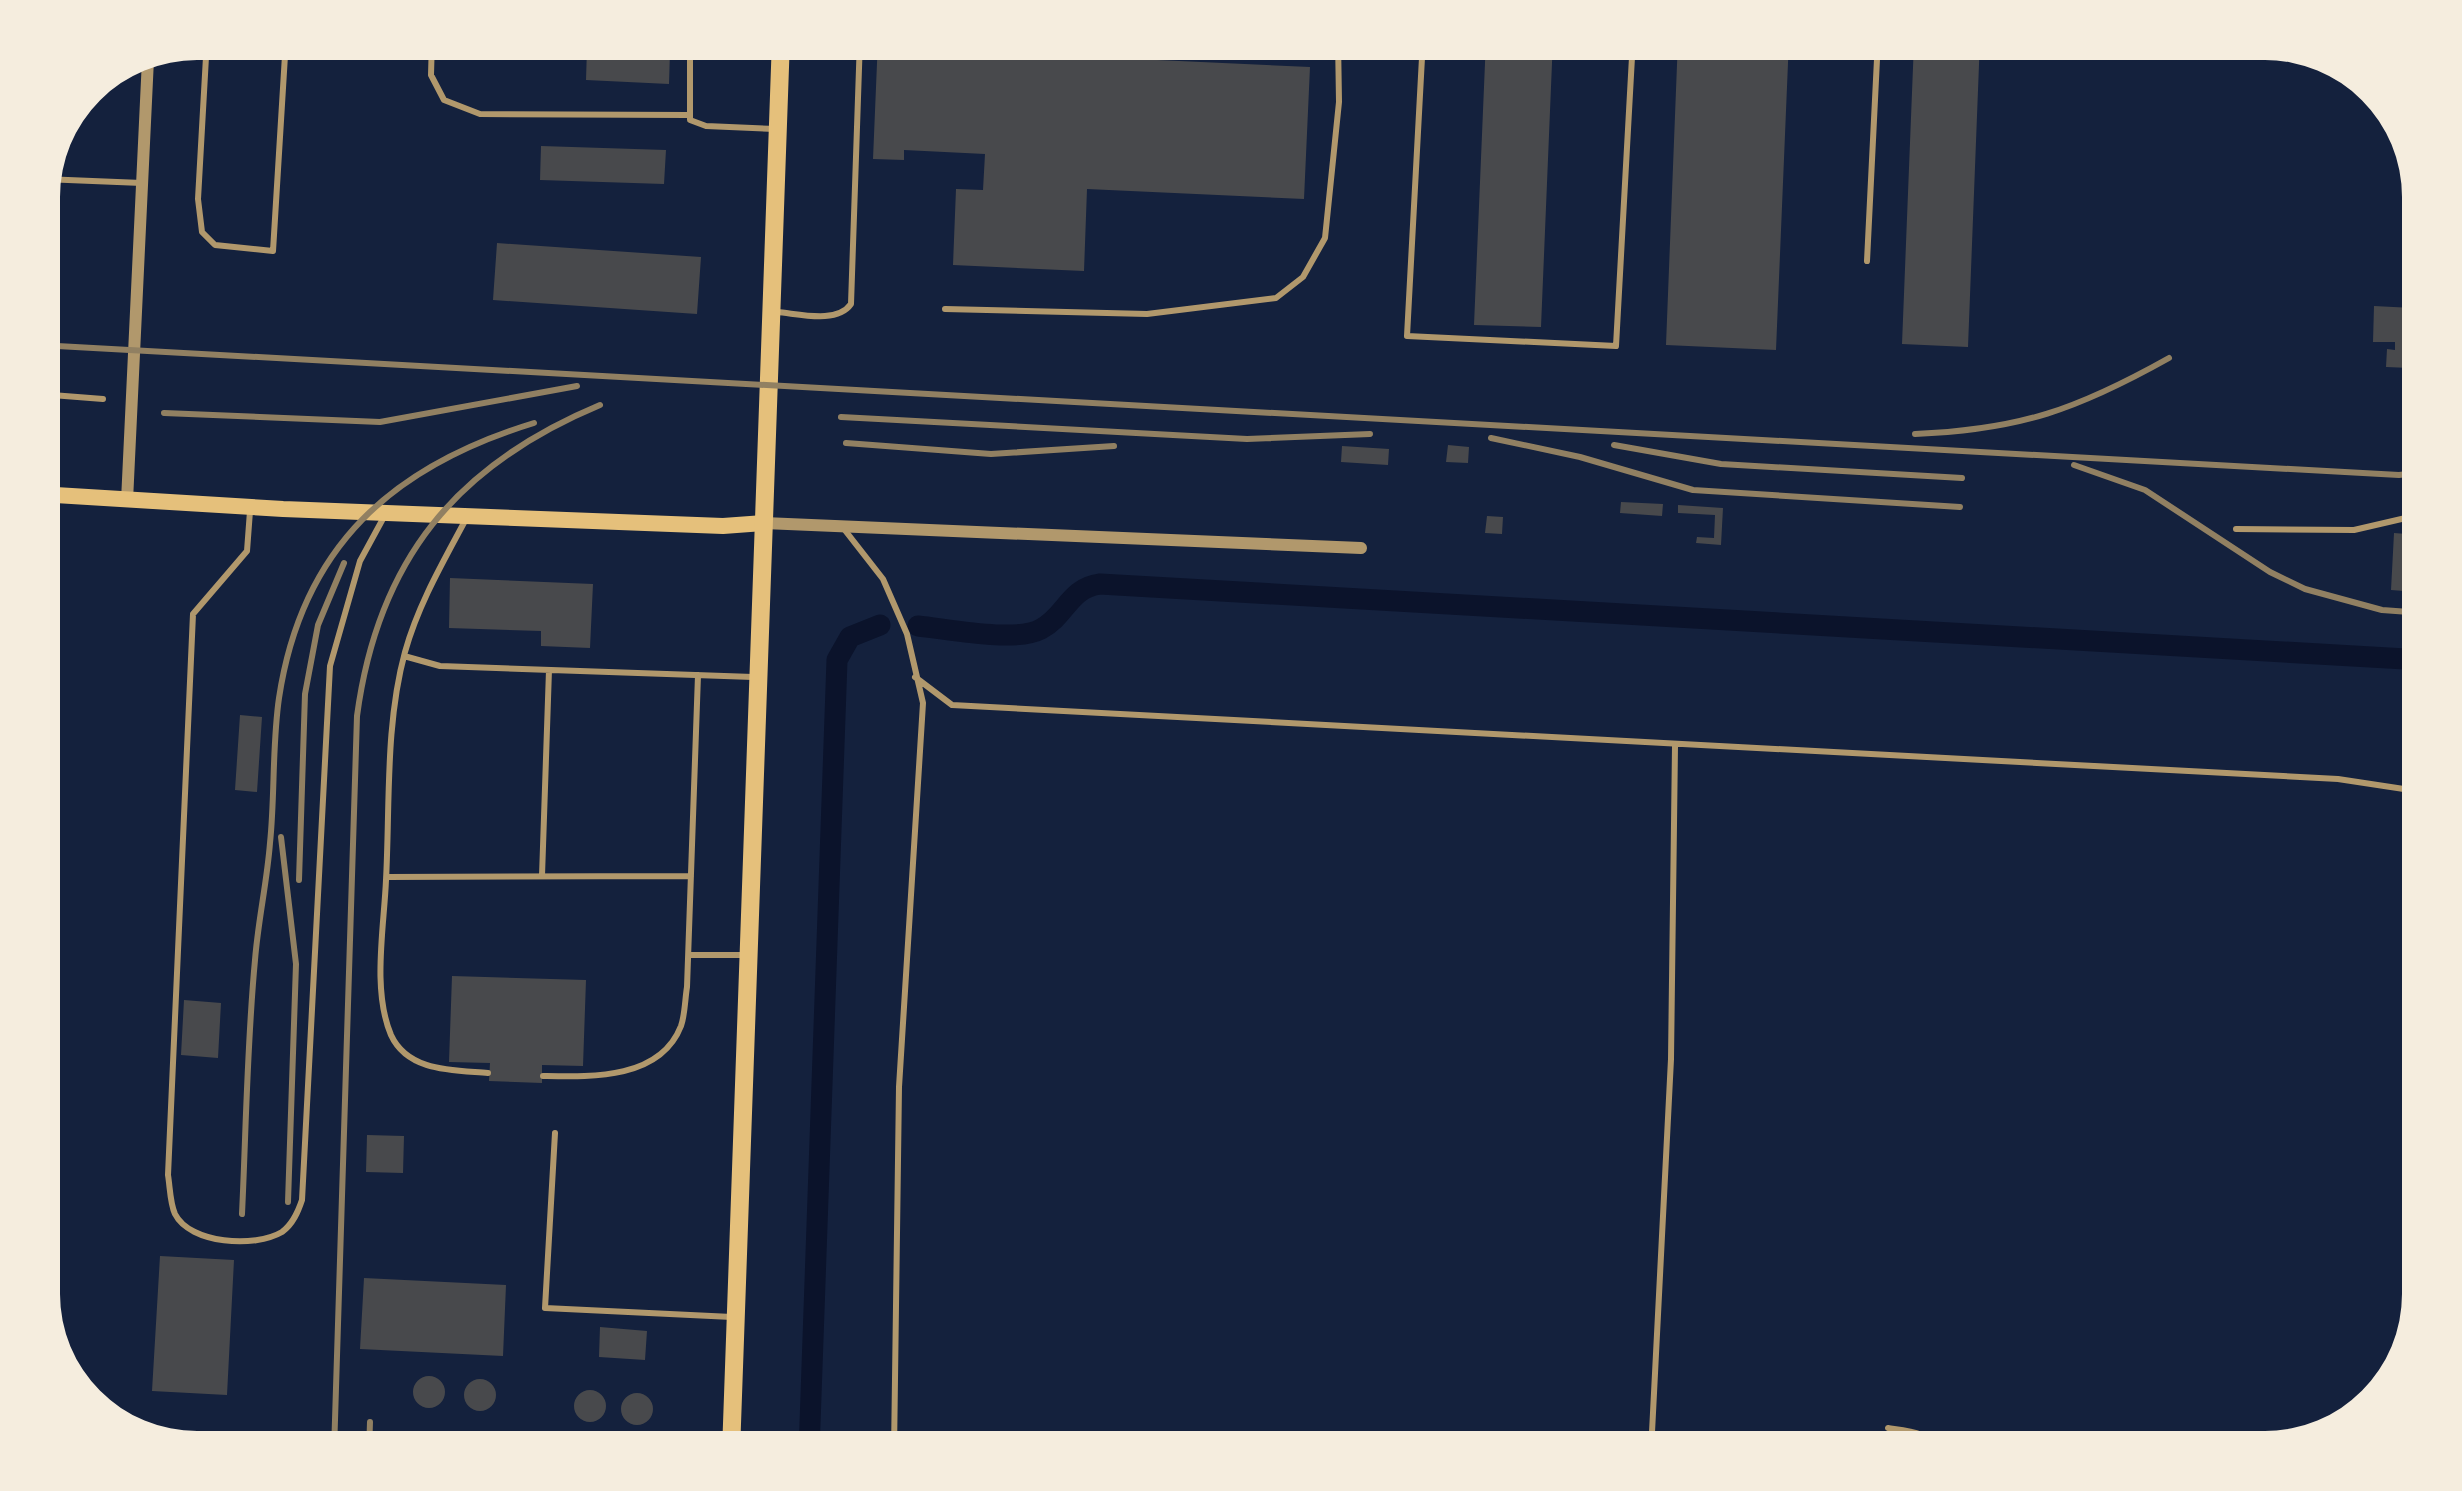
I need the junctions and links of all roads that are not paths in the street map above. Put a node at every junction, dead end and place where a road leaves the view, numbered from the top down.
1 (206, 60) edge
2 (285, 60) edge
3 (431, 60) edge
4 (689, 60) edge
5 (780, 60) edge
6 (859, 60) edge
7 (1338, 60) edge
8 (1422, 60) edge
9 (1633, 60) edge
10 (1877, 60) edge
11 (147, 70) edge
12 (687, 115) junction
13 (778, 130) junction
14 (62, 180) edge
15 (142, 184) junction
16 (1867, 261) dead end
17 (945, 309) dead end
18 (772, 312) junction
19 (60, 396) edge
20 (103, 399) dead end
21 (60, 496) edge
22 (127, 501) junction
23 (250, 507) junction
24 (387, 513) junction
25 (467, 516) junction
26 (2402, 519) edge
27 (764, 523) junction
28 (839, 524) junction
29 (2236, 529) dead end
30 (1361, 548) dead end
31 (404, 656) junction
32 (549, 670) junction
33 (698, 675) junction
34 (915, 676) junction
35 (758, 677) junction
36 (1675, 746) junction
37 (2402, 788) edge
38 (542, 876) junction
39 (691, 876) junction
40 (387, 877) junction
41 (688, 955) junction
42 (748, 955) junction
43 (488, 1073) dead end
44 (543, 1076) dead end
45 (555, 1133) dead end
46 (736, 1318) junction
47 (1888, 1428) dead end
48 (732, 1431) edge
49 (894, 1431) edge
50 (1652, 1431) edge
51 (1910, 1431) edge

1 - 2 lane
3 - 12 lane
4 - 12 lane
5 - 13 main road
6 - 18 lane
7 - 17 lane
8 - 9 lane
10 - 16 lane
11 - 15 street
12 - 13 lane
13 - 18 main road
14 - 15 lane
15 - 22 street
18 - 27 main road
19 - 20 lane
21 - 22 main road
22 - 23 main road
23 - 24 main road
23 - 24 lane
24 - 25 main road
25 - 27 main road
25 - 31 lane
26 - 29 lane
27 - 28 street
27 - 35 main road
28 - 30 street
28 - 34 lane
31 - 32 lane
31 - 40 lane
32 - 33 lane
32 - 38 lane
33 - 35 lane
33 - 39 lane
34 - 36 lane
34 - 49 lane
35 - 42 main road
36 - 37 lane
36 - 50 lane
38 - 39 lane
38 - 40 lane
39 - 41 lane
40 - 43 lane
41 - 42 lane
41 - 44 lane
42 - 46 main road
45 - 46 lane
46 - 48 main road
47 - 51 lane

